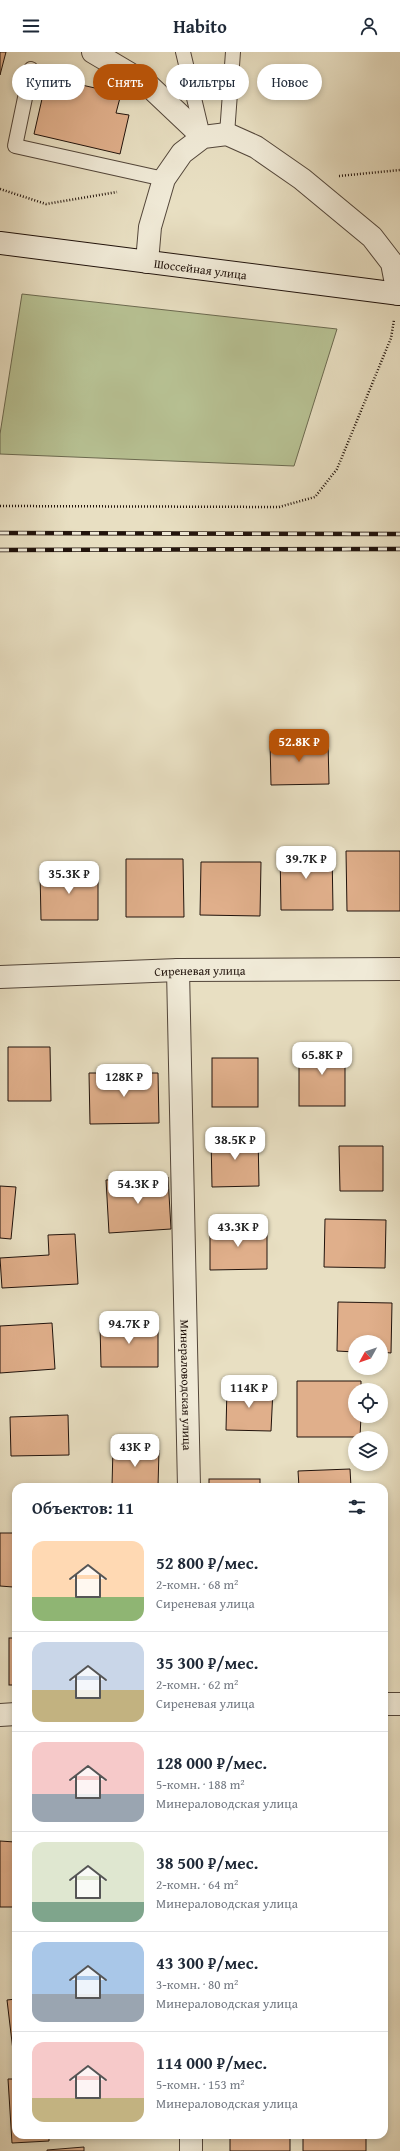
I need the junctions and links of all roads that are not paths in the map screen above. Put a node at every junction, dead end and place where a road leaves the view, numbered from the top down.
1 (92, 52) edge
2 (183, 52) edge
3 (233, 52) edge
4 (25, 100) edge
5 (227, 134) junction
6 (203, 137) junction
7 (156, 177) junction
8 (0, 243) edge
9 (147, 262) junction
10 (399, 294) edge
11 (400, 969) edge
12 (178, 970) junction
13 (0, 976) edge
14 (189, 1483) edge
15 (388, 1704) edge
16 (400, 1704) edge
17 (12, 1714) edge
18 (0, 1715) edge
19 (190, 2139) edge
20 (191, 2151) edge

1 - 6 street
2 - 6 lane
3 - 5 lane
4 - 7 lane
5 - 6 street
5 - 10 street
6 - 7 street
7 - 9 street
8 - 9 street, Шоссейная улица
9 - 10 street, Шоссейная улица
11 - 12 street, Сиреневая улица
12 - 13 street, Сиреневая улица
12 - 14 street, Минераловодская улица
15 - 16 street
17 - 18 street
19 - 20 street

